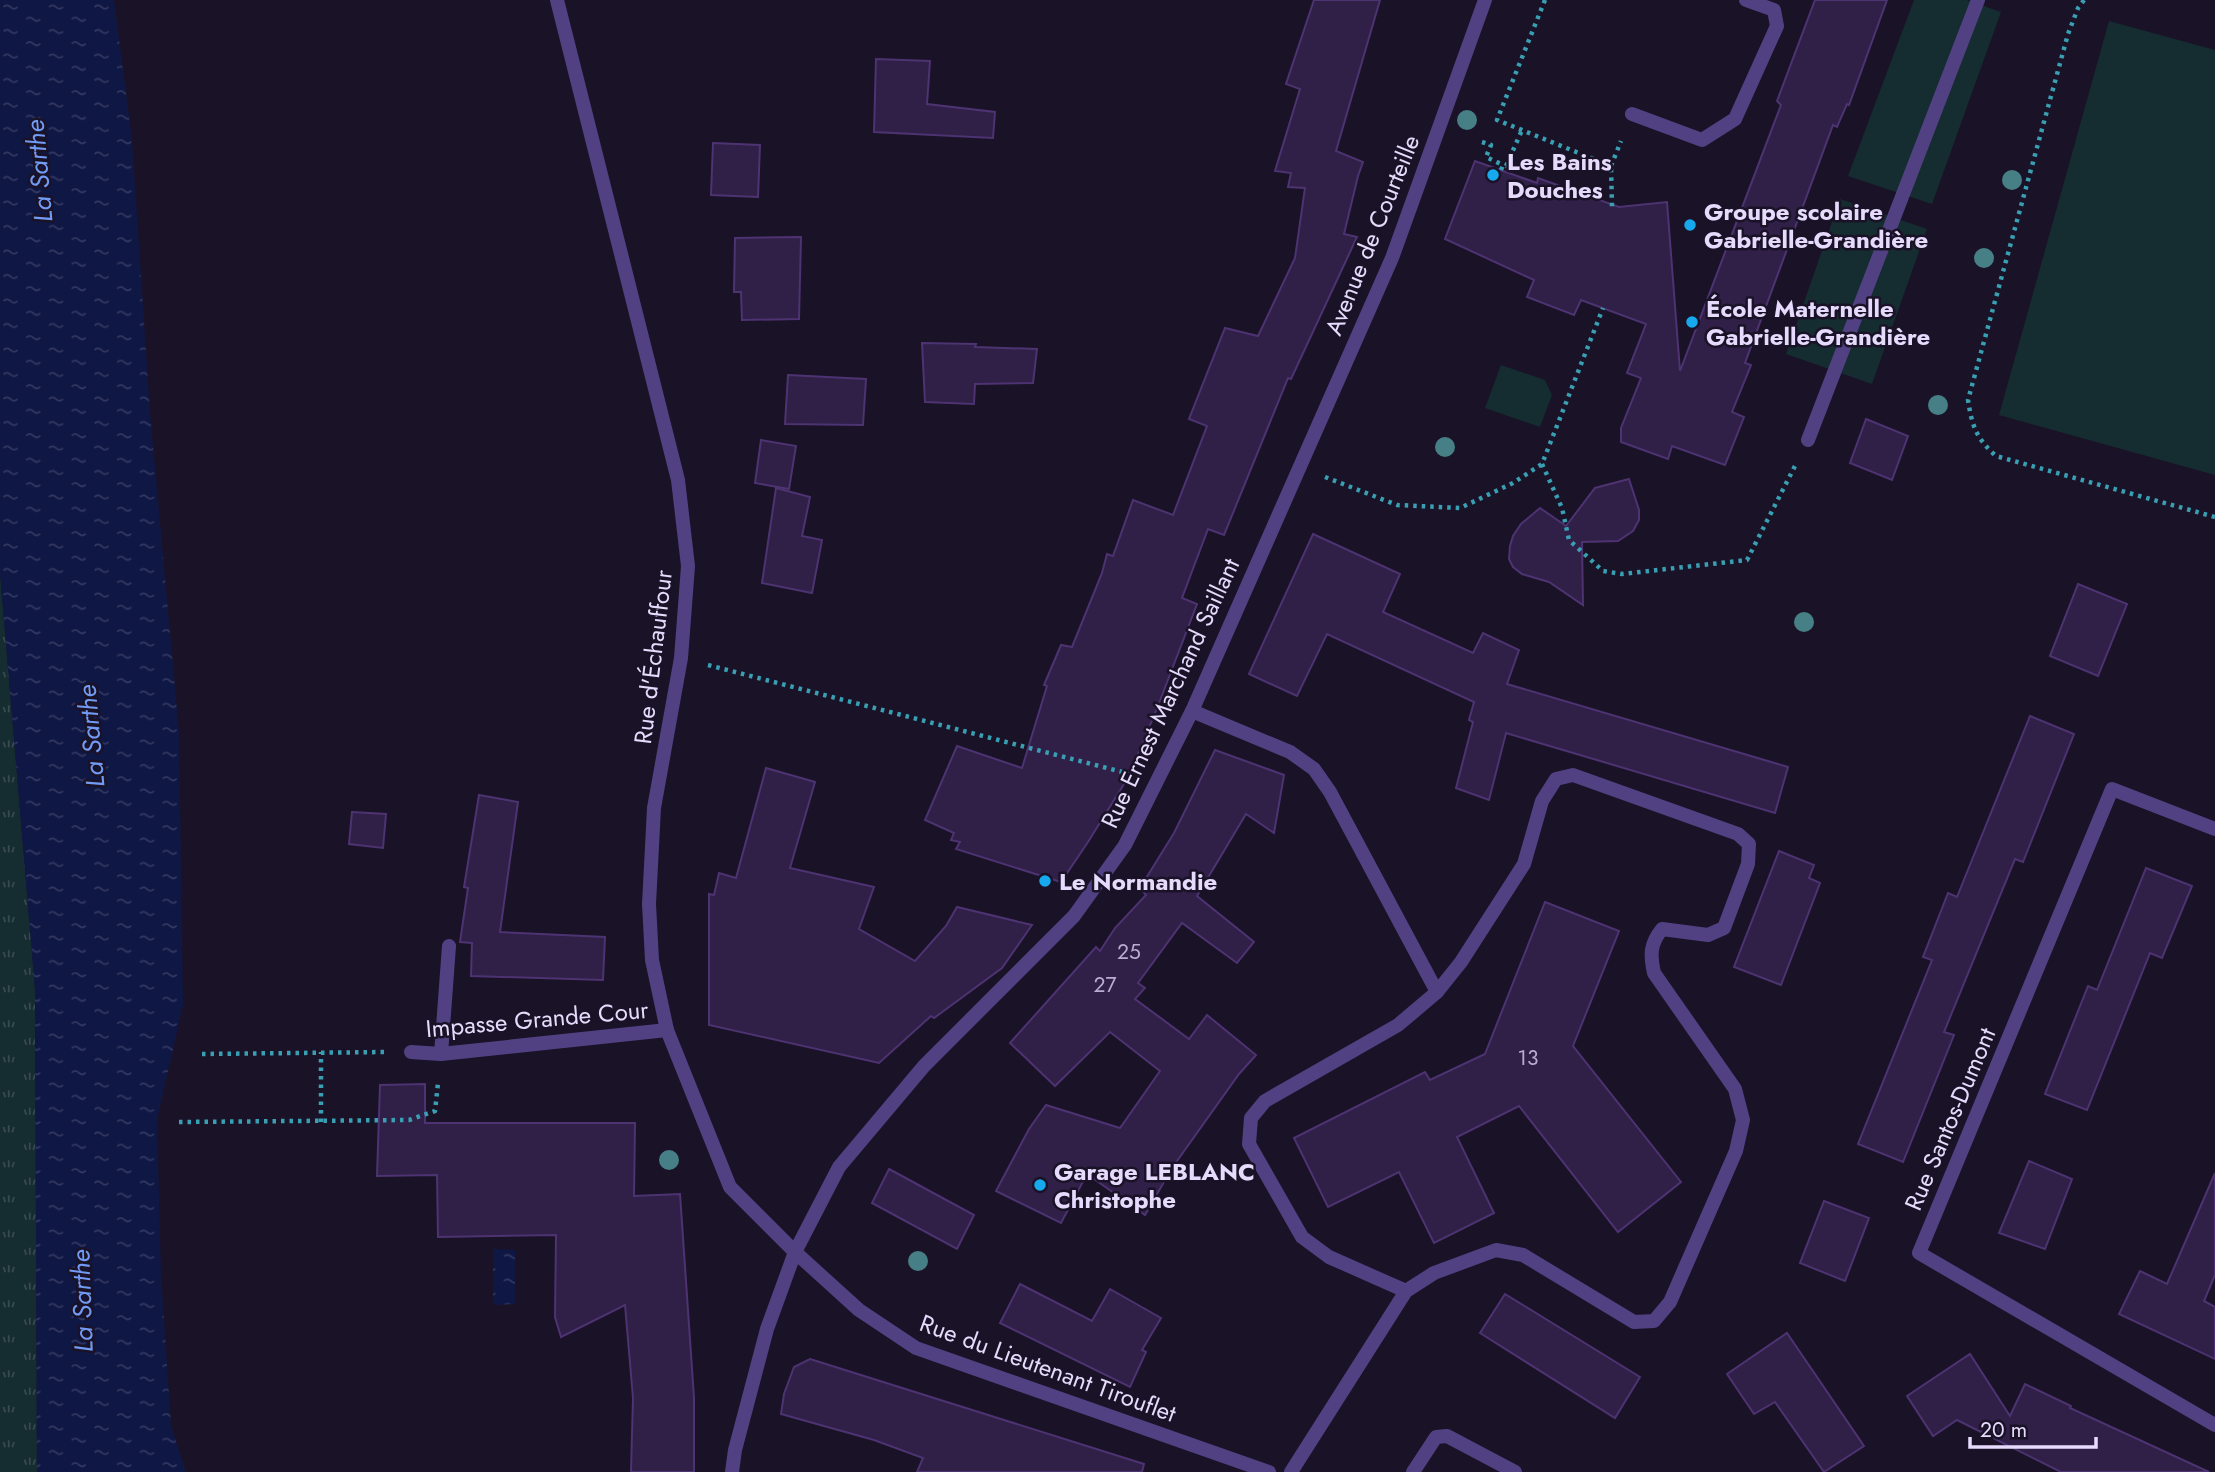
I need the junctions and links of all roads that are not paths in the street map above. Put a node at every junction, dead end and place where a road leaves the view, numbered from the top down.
1 (557, 0) edge
2 (1485, 0) edge
3 (1746, 0) edge
4 (1978, 0) edge
5 (1632, 114) dead end
6 (1808, 440) road end
7 (1291, 483) joint
8 (1192, 711) junction
9 (2215, 830) edge
10 (449, 946) dead end
11 (1437, 992) junction
12 (667, 1030) junction
13 (411, 1052) road end
14 (441, 1054) junction
15 (795, 1252) junction
16 (1406, 1290) junction
17 (2215, 1425) edge
18 (732, 1472) edge
19 (1269, 1472) edge
20 (1291, 1472) edge
21 (1413, 1472) edge
22 (1515, 1472) edge

1 - 12 street, Rue d'Échauffour
2 - 7 street, Avenue de Courteille
3 - 5 street
4 - 6 street
7 - 8 street, Rue Ernest Marchand Saillant
8 - 11 street
8 - 15 street, Rue Ernest Marchand Saillant
9 - 17 street, Rue Santos-Dumont
10 - 14 street
11 - 16 street
11 - 16 street
12 - 14 street, Impasse Grande Cour
12 - 15 street, Rue d'Échauffour
13 - 14 street, Impasse Grande Cour
15 - 18 street, Rue Ernest Marchand Saillant
15 - 19 street, Rue du Lieutenant Tirouflet
16 - 20 street
21 - 22 street

